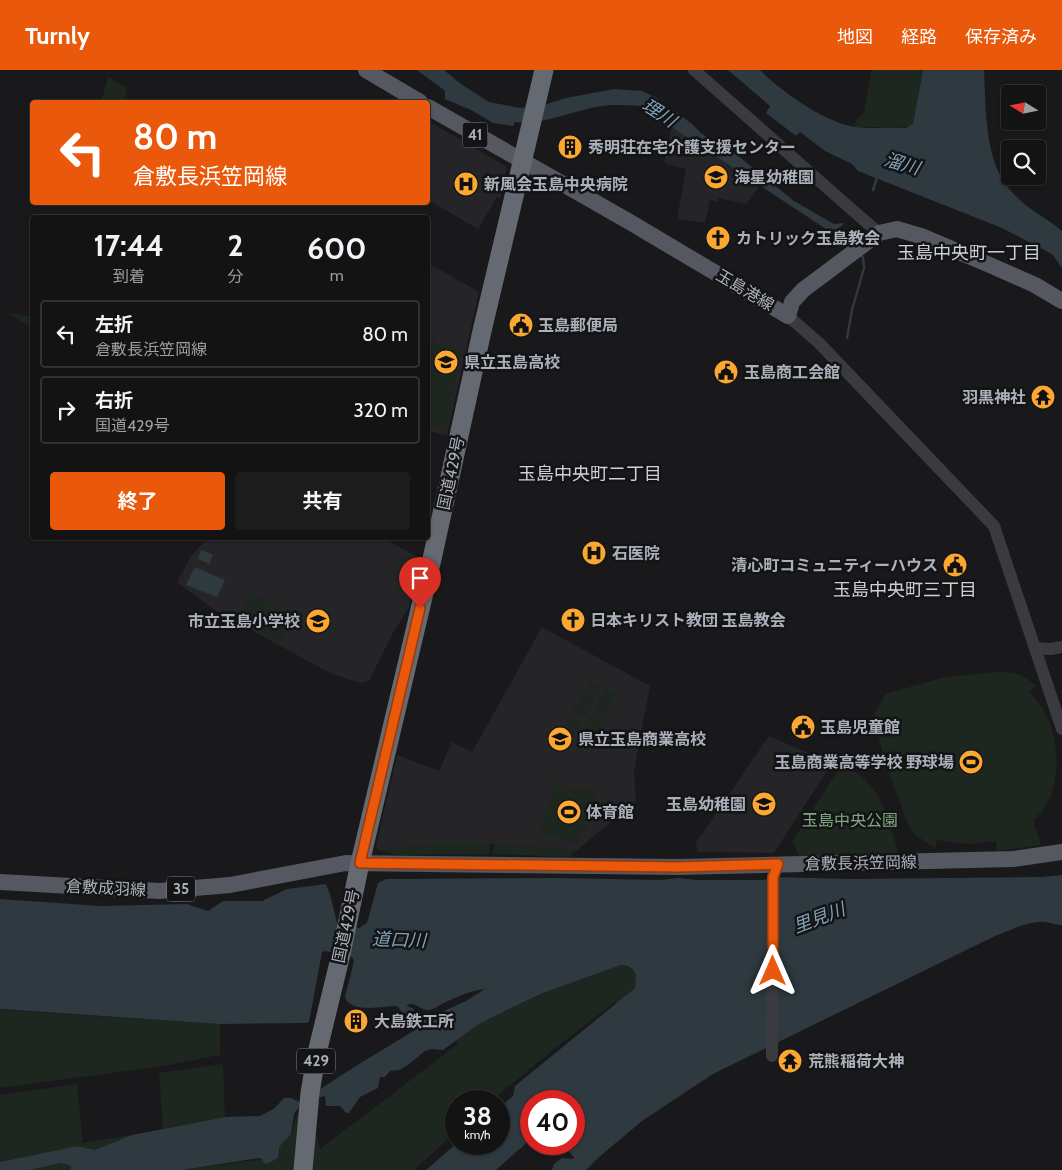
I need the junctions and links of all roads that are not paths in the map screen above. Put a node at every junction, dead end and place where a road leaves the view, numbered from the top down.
1 (366, 70) edge
2 (544, 70) edge
3 (694, 70) edge
4 (417, 100) edge
5 (430, 108) edge
6 (523, 162) junction
7 (878, 232) junction
8 (1062, 301) edge
9 (788, 316) junction
10 (1062, 647) edge
11 (1036, 648) junction
12 (1062, 729) edge
13 (1062, 852) edge
14 (360, 863) junction
15 (775, 871) junction
16 (0, 882) edge
17 (772, 1051) dead end
18 (303, 1170) edge

1 - 4 main road
2 - 6 highway, 国道429号 / 429
3 - 7 street
5 - 6 main road, 41
6 - 9 main road, 玉島港線
6 - 14 highway, 国道429号 / 429
7 - 8 main road
7 - 9 main road, 玉島港線
9 - 11 street
10 - 11 street
11 - 12 street
13 - 15 main road, 倉敷長浜笠岡線
14 - 15 main road, 倉敷長浜笠岡線
14 - 16 main road, 倉敷成羽線 / 35
14 - 18 highway, 国道429号 / 429
15 - 17 street

